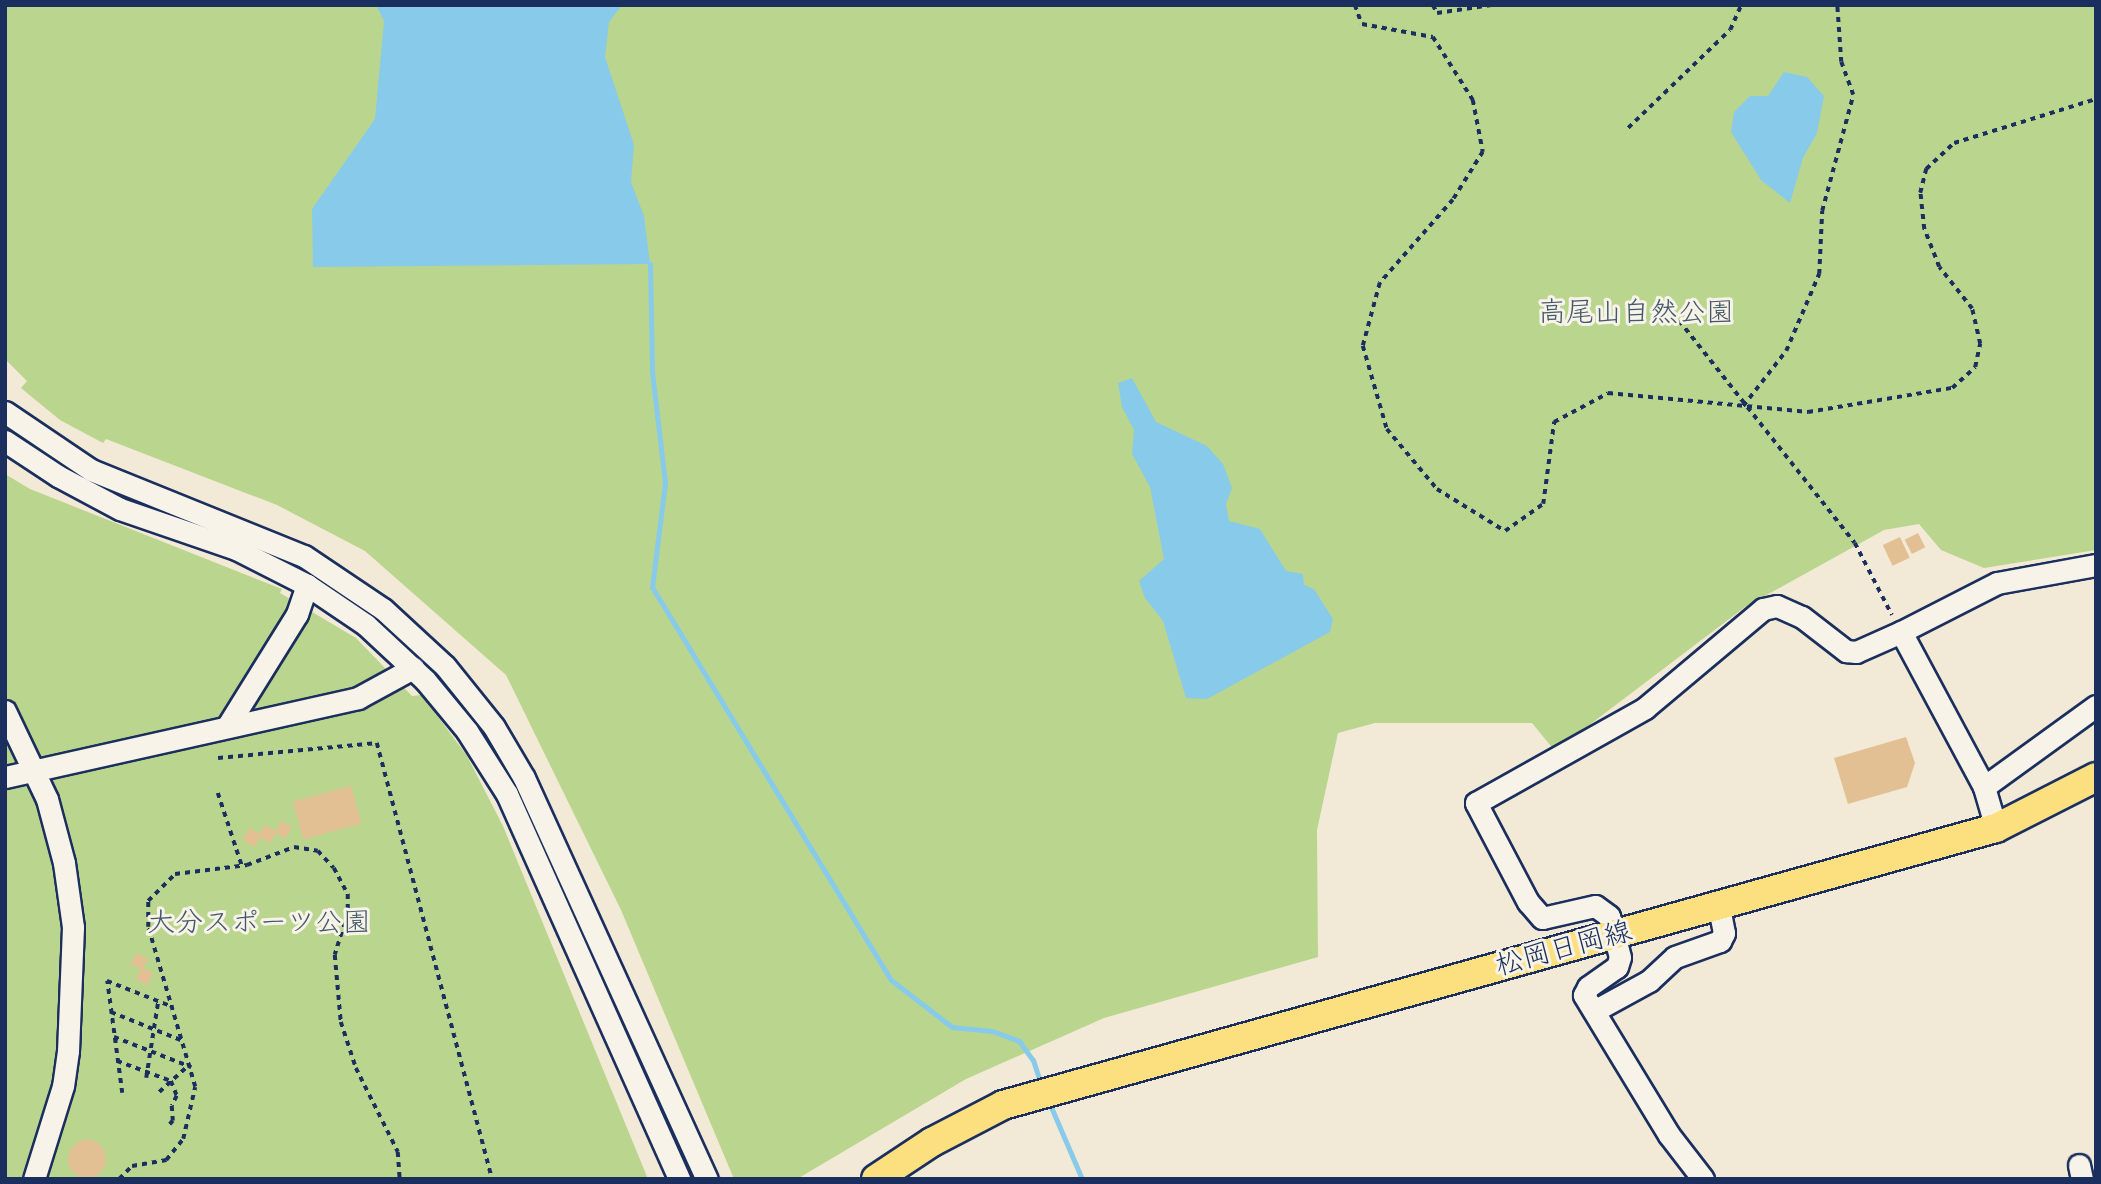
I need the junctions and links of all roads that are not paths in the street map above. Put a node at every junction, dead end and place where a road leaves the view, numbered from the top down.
1 (5, 412) edge
2 (5, 441) edge
3 (2096, 565) edge
4 (307, 585) junction
5 (1902, 632) junction
6 (413, 668) junction
7 (2096, 706) edge
8 (5, 711) edge
9 (228, 725) junction
10 (36, 769) junction
11 (5, 777) edge
12 (2096, 777) edge
13 (1984, 787) junction
14 (1996, 828) junction
15 (1719, 908) junction
16 (1616, 937) junction
17 (1594, 1012) junction
18 (889, 1176) edge
19 (34, 1179) edge
20 (679, 1179) edge
21 (707, 1179) edge
22 (1703, 1179) edge

1 - 21 street
2 - 4 street
3 - 5 street
4 - 6 street
4 - 9 street
5 - 13 street
5 - 16 street
6 - 9 street
6 - 20 street
7 - 13 street
8 - 10 street
9 - 10 street
10 - 11 street
10 - 19 street
12 - 14 main road, 松岡日岡線
13 - 14 street
14 - 15 main road, 松岡日岡線
15 - 16 main road, 松岡日岡線
15 - 17 street
16 - 17 street
16 - 18 main road, 松岡日岡線
17 - 22 street

